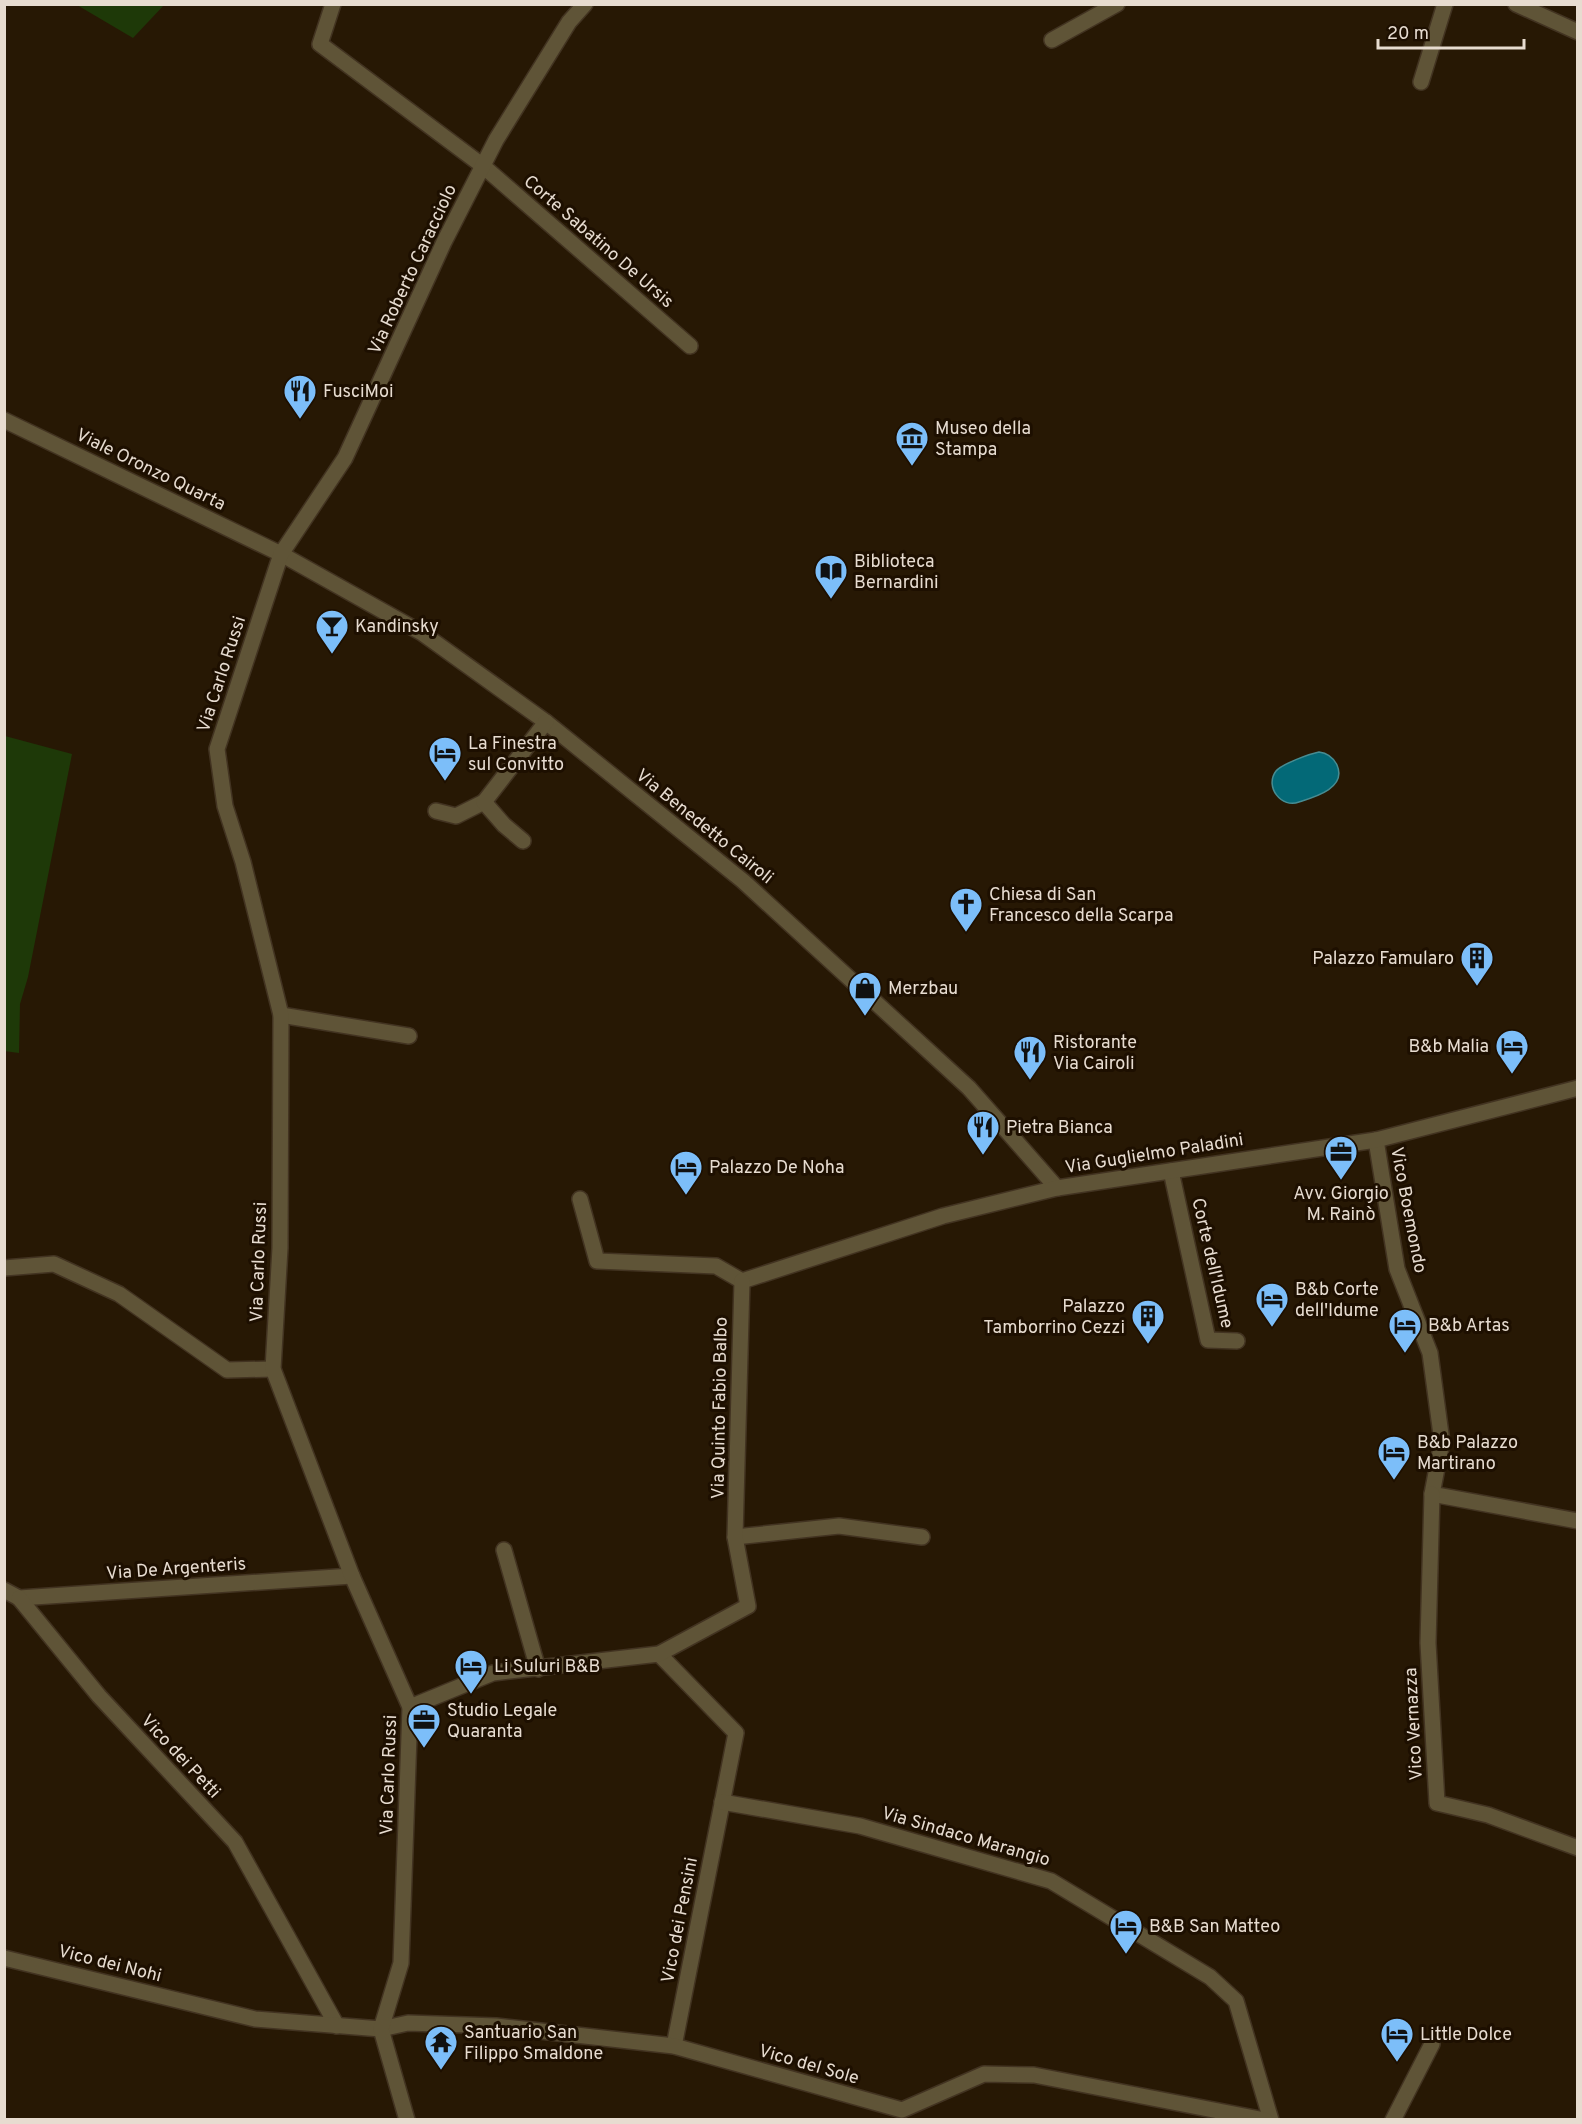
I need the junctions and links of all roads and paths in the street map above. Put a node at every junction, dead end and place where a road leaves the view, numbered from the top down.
1 (333, 4) edge
2 (585, 4) edge
3 (1117, 4) edge
4 (1445, 4) edge
5 (1516, 4) edge
6 (1578, 32) edge
7 (1052, 40) dead end
8 (1421, 82) dead end
9 (483, 166) junction
10 (690, 346) dead end
11 (4, 420) edge
12 (281, 554) junction
13 (546, 722) junction
14 (484, 802) junction
15 (436, 811) dead end
16 (524, 841) dead end
17 (281, 1016) junction
18 (409, 1036) dead end
19 (1578, 1088) edge
20 (1376, 1140) junction
21 (1171, 1171) junction
22 (1057, 1188) junction
23 (580, 1199) dead end
24 (4, 1268) edge
25 (742, 1281) junction
26 (1237, 1341) dead end
27 (273, 1369) junction
28 (1432, 1494) junction
29 (1578, 1521) edge
30 (735, 1537) junction
31 (922, 1537) dead end
32 (504, 1550) dead end
33 (352, 1576) junction
34 (4, 1590) edge
35 (19, 1598) junction
36 (659, 1654) junction
37 (538, 1669) junction
38 (410, 1707) junction
39 (722, 1802) junction
40 (1578, 1848) edge
41 (4, 1958) edge
42 (337, 2026) junction
43 (381, 2029) junction
44 (1432, 2044) dead end
45 (674, 2046) junction
46 (898, 2115) edge
47 (407, 2120) edge
48 (1265, 2120) edge
49 (1271, 2120) edge
50 (1393, 2120) edge

1 - 9 street, Corte Sabatino De Ursis
2 - 9 street, Via Roberto Caracciolo
3 - 7 street
4 - 8 street
5 - 6 street
9 - 10 street, Corte Sabatino De Ursis
9 - 12 street, Via Roberto Caracciolo
11 - 12 street, Viale Oronzo Quarta
12 - 13 street, Via Benedetto Cairoli
12 - 17 street, Via Carlo Russi
13 - 14 street
13 - 22 street, Via Benedetto Cairoli
14 - 15 street
14 - 16 street
17 - 18 street
17 - 27 street, Via Carlo Russi
19 - 20 street, Via Guglielmo Paladini
20 - 21 street, Via Guglielmo Paladini
20 - 28 street, Vico Boemondo
21 - 22 street, Via Guglielmo Paladini
21 - 26 street, Corte dell'Idume
22 - 25 street, Via Guglielmo Paladini
23 - 25 street
24 - 27 street
25 - 30 street, Via Quinto Fabio Balbo
27 - 33 street, Via Carlo Russi
28 - 29 street
28 - 40 street, Vico Vernazza
30 - 31 street
30 - 36 street, Via Quinto Fabio Balbo
32 - 37 street
33 - 35 street, Via De Argenteris
33 - 38 street, Via Carlo Russi
34 - 35 street
35 - 42 street, Vico dei Petti
36 - 37 street
36 - 39 street, Vico dei Pensini
37 - 38 street
38 - 43 street, Via Carlo Russi
39 - 45 street, Vico dei Pensini
39 - 49 street, Via Sindaco Marangio
41 - 42 street, Vico dei Nohi
42 - 43 street, Vico del Sole
43 - 45 street, Vico del Sole
43 - 47 street
44 - 50 street
45 - 46 street, Vico del Sole
46 - 48 street, Vico del Sole

